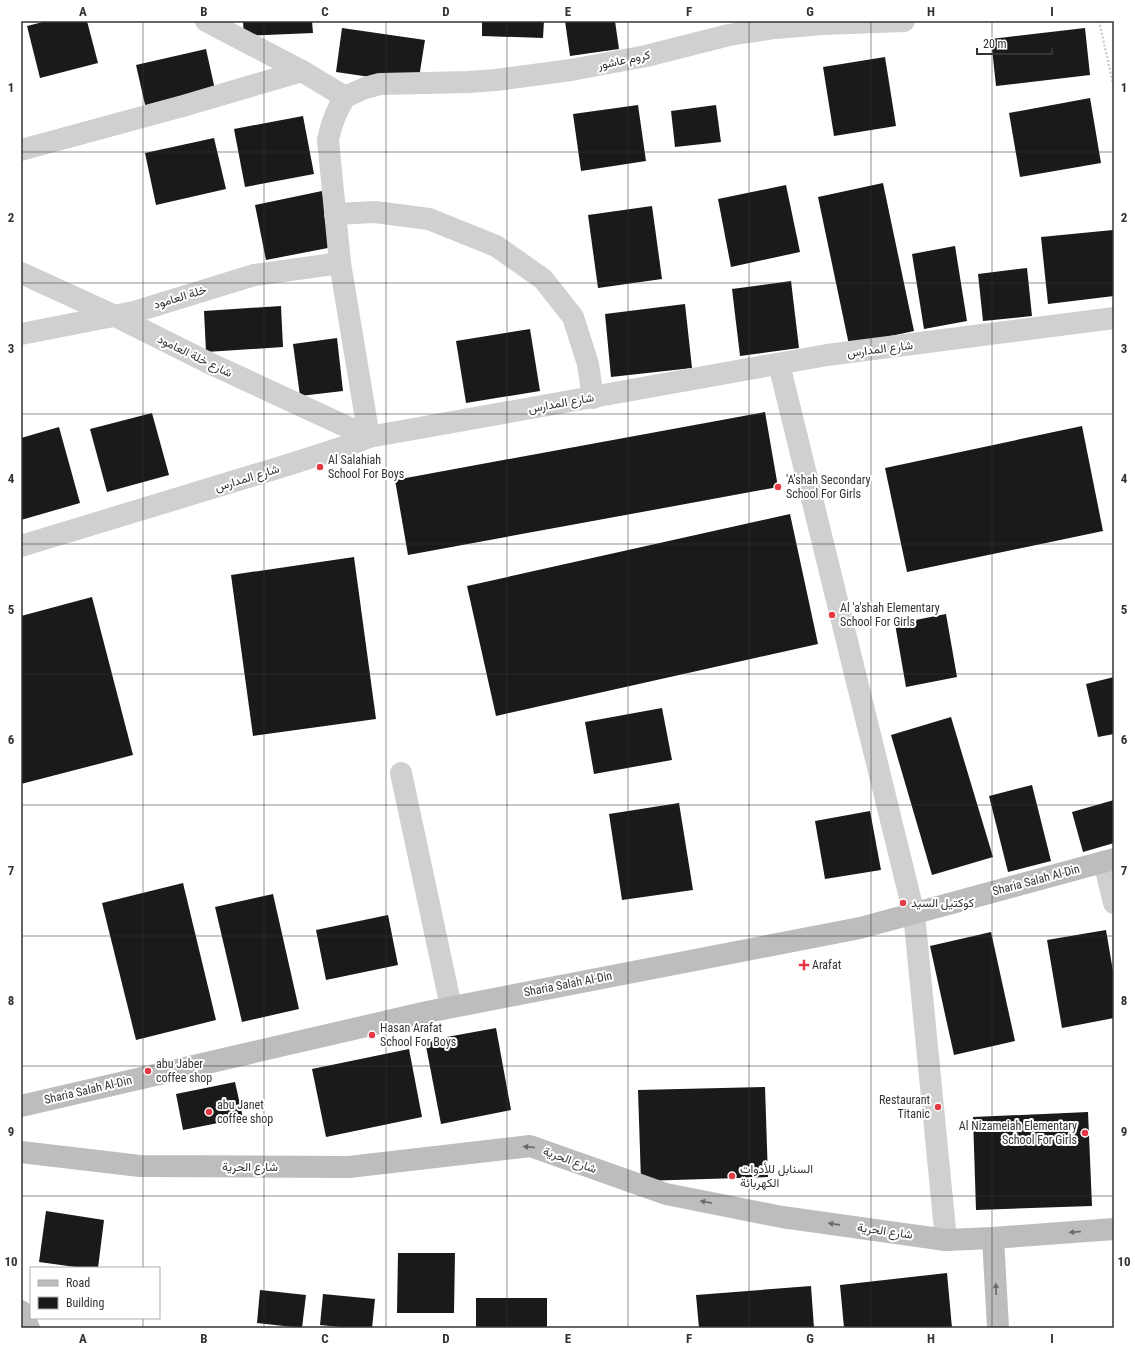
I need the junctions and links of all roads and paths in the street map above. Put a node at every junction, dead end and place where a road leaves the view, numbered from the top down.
1 (206, 21) edge
2 (904, 21) edge
3 (1099, 21) edge
4 (302, 72) junction
5 (1114, 88) edge
6 (345, 97) junction
7 (21, 150) edge
8 (335, 214) junction
9 (340, 263) junction
10 (21, 273) edge
11 (113, 315) junction
12 (1114, 318) edge
13 (21, 334) edge
14 (779, 364) junction
15 (593, 398) junction
16 (369, 437) junction
17 (21, 546) edge
18 (401, 773) dead end
19 (1109, 860) edge
20 (1114, 903) edge
21 (914, 914) junction
22 (451, 1007) junction
23 (21, 1106) edge
24 (24, 1157) edge
25 (1114, 1229) edge
26 (993, 1238) junction
27 (946, 1240) junction
28 (21, 1311) edge
29 (29, 1328) edge
30 (998, 1328) edge

1 - 4 street
2 - 6 street, كروم عاشور
3 - 5 path
4 - 6 street
4 - 7 street
6 - 8 street
8 - 9 street
8 - 15 street
9 - 11 street, خلة العامود
9 - 16 street
10 - 11 street, شارع خلة العامود
11 - 13 street, خلة العامود
11 - 16 street, شارع خلة العامود
12 - 14 street, شارع المدارس
14 - 15 street, شارع المدارس
14 - 21 street
15 - 16 street, شارع المدارس
16 - 17 street, شارع المدارس
18 - 22 street
19 - 20 street
19 - 21 main road, Sharia Salah Al-Din
21 - 22 main road, Sharia Salah Al-Din
21 - 27 street
22 - 23 main road, Sharia Salah Al-Din
27 -> 24 main road, شارع الحرية
25 -> 26 main road, شارع الحرية
26 - 27 main road, شارع الحرية
30 -> 26 main road
28 - 29 main road

